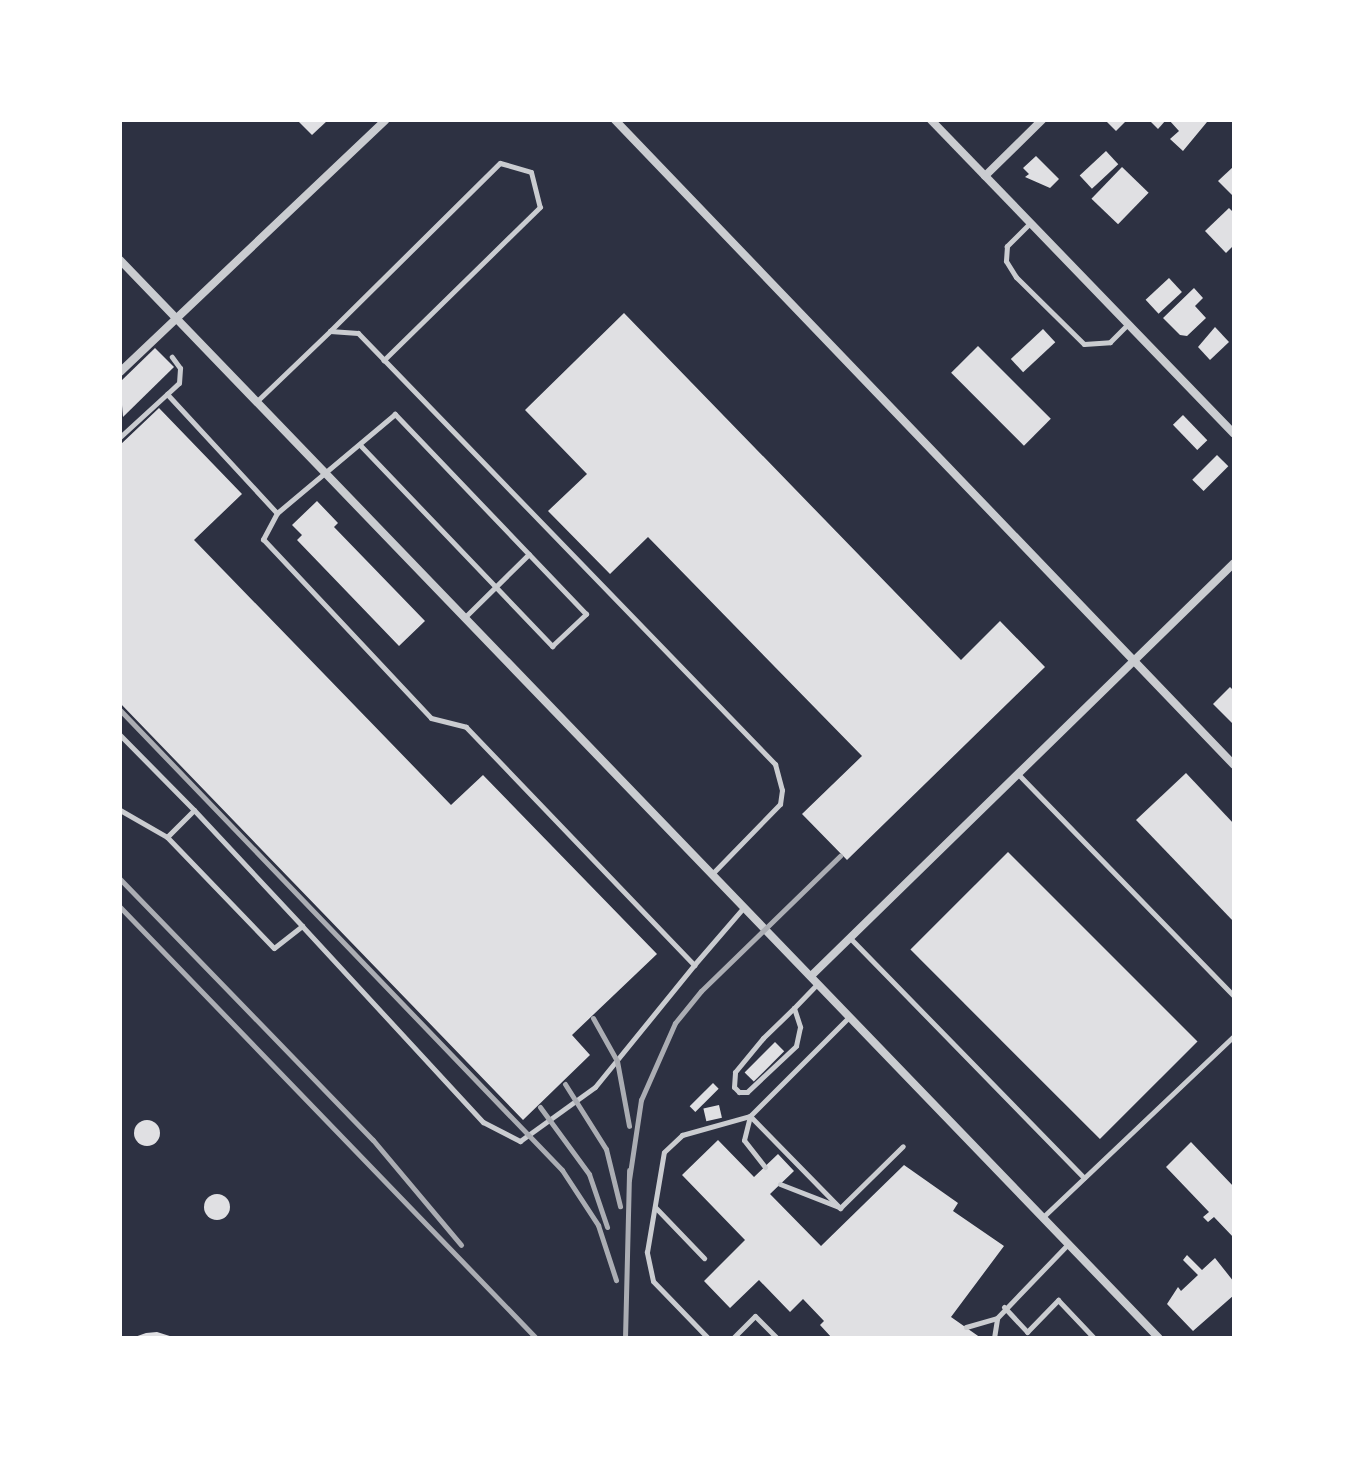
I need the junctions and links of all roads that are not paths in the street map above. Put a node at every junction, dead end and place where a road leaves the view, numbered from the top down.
1 (386, 120) edge
2 (615, 120) edge
3 (931, 120) edge
4 (1042, 120) edge
5 (985, 176) junction
6 (1030, 223) junction
7 (120, 260) edge
8 (177, 321) junction
9 (1128, 324) junction
10 (330, 331) junction
11 (172, 357) dead end
12 (384, 360) junction
13 (120, 372) edge
14 (167, 394) junction
15 (256, 402) junction
16 (1234, 434) edge
17 (120, 437) edge
18 (361, 446) junction
19 (327, 475) junction
20 (277, 513) junction
21 (529, 554) junction
22 (1234, 563) edge
23 (496, 587) junction
24 (464, 618) junction
25 (1134, 661) junction
26 (120, 735) edge
27 (1234, 765) edge
28 (1018, 774) junction
29 (120, 810) edge
30 (194, 810) junction
31 (167, 837) junction
32 (712, 874) junction
33 (744, 907) junction
34 (302, 926) junction
35 (850, 938) junction
36 (694, 965) junction
37 (814, 980) junction
38 (1234, 996) edge
39 (794, 1008) junction
40 (849, 1017) junction
41 (1234, 1036) edge
42 (750, 1116) junction
43 (903, 1146) dead end
44 (765, 1167) dead end
45 (1084, 1178) junction
46 (780, 1184) dead end
47 (655, 1206) junction
48 (840, 1208) junction
49 (1043, 1217) junction
50 (1069, 1244) junction
51 (704, 1258) dead end
52 (1004, 1307) junction
53 (997, 1318) junction
54 (966, 1327) dead end
55 (708, 1338) edge
56 (733, 1338) edge
57 (777, 1338) edge
58 (994, 1338) edge
59 (1094, 1338) edge
60 (1159, 1338) edge

1 - 8 street
2 - 25 street
3 - 5 street
4 - 5 street
5 - 6 street
6 - 9 street
6 - 9 lane
7 - 8 street
8 - 13 street
8 - 15 street
9 - 16 street
10 - 12 lane
10 - 12 lane
10 - 15 lane
11 - 14 lane
12 - 32 lane
14 - 17 lane
14 - 20 lane
15 - 19 street
18 - 19 lane
18 - 21 lane
18 - 23 lane
19 - 20 lane
19 - 24 street
20 - 36 lane
21 - 23 lane
21 - 23 lane
22 - 25 street
23 - 24 lane
24 - 32 street
25 - 27 street
25 - 28 street
26 - 30 lane
28 - 35 street
28 - 38 lane
29 - 31 lane
30 - 31 lane
30 - 34 lane
31 - 34 lane
32 - 33 street
33 - 36 lane
33 - 37 street
34 - 36 lane
35 - 37 street
35 - 45 lane
37 - 39 lane
37 - 40 street
39 - 39 lane
40 - 42 lane
40 - 49 street
41 - 45 lane
42 - 44 lane
42 - 47 lane
42 - 48 lane
43 - 48 lane
45 - 49 lane
46 - 48 lane
47 - 51 lane
47 - 55 lane
49 - 50 street
50 - 52 lane
50 - 60 street
52 - 53 lane
52 - 59 lane
53 - 54 lane
53 - 58 lane
56 - 57 lane

